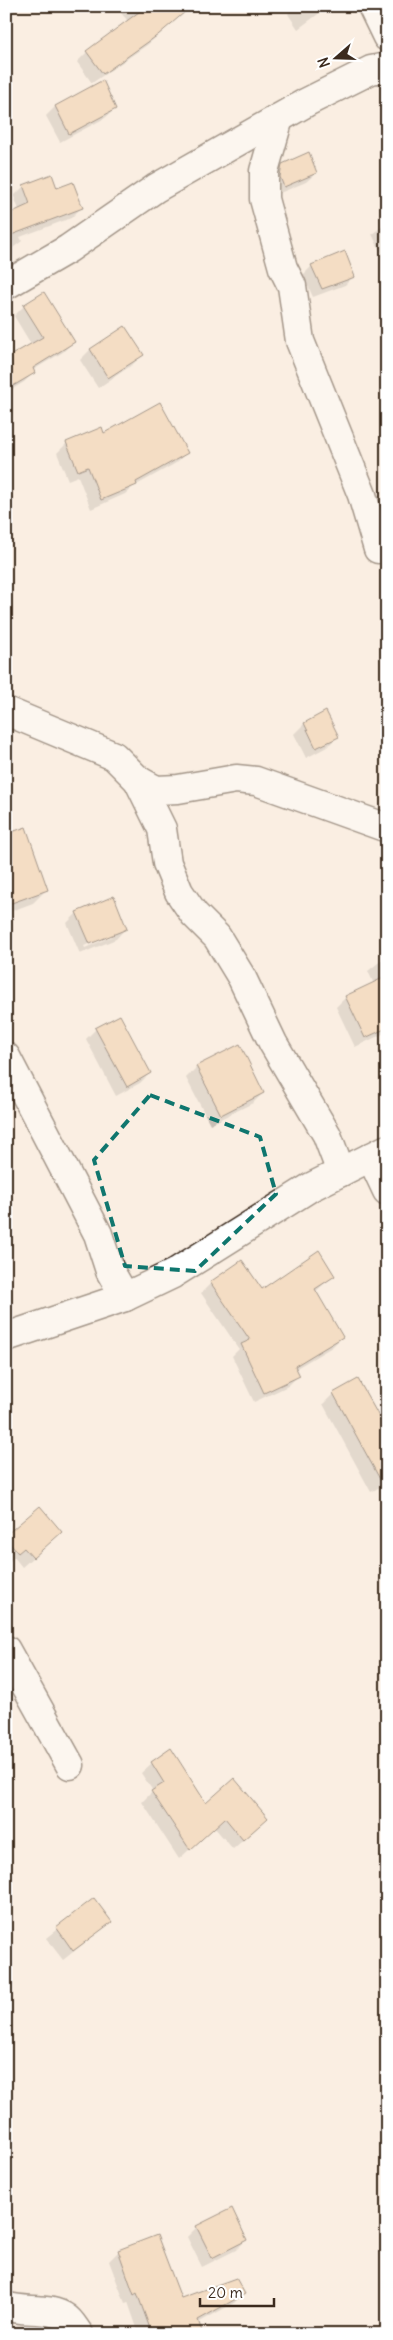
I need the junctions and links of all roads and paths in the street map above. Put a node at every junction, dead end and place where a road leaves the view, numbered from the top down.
1 (372, 6) edge
2 (387, 37) edge
3 (387, 67) edge
4 (279, 118) junction
5 (6, 285) edge
6 (378, 549) dead end
7 (6, 711) edge
8 (138, 780) junction
9 (387, 828) edge
10 (6, 1057) edge
11 (379, 1153) edge
12 (340, 1172) junction
13 (387, 1191) edge
14 (125, 1297) junction
15 (6, 1337) edge
16 (6, 1650) edge
17 (70, 1765) dead end
18 (6, 2306) edge
19 (79, 2334) edge

1 - 2 street
3 - 4 street
4 - 5 street
4 - 6 street
7 - 8 street
8 - 9 street
8 - 12 street
10 - 14 street
11 - 12 street
11 - 13 street
12 - 14 street
14 - 15 street
16 - 17 street
18 - 19 street

